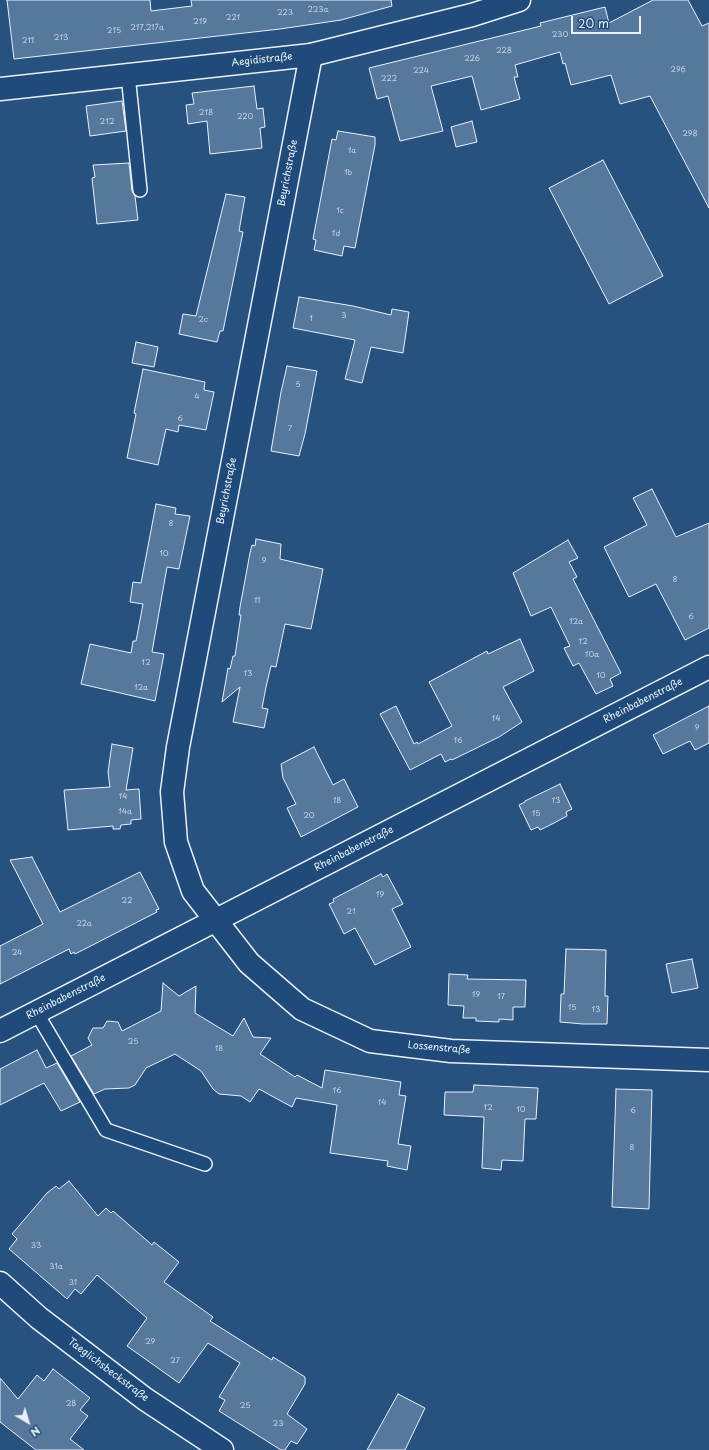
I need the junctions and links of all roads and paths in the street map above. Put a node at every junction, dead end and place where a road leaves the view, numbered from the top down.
1 (519, 0) edge
2 (311, 55) junction
3 (128, 75) junction
4 (0, 89) edge
5 (140, 190) dead end
6 (709, 667) edge
7 (215, 920) junction
8 (36, 1012) junction
9 (0, 1031) edge
10 (709, 1060) edge
11 (205, 1164) dead end
12 (0, 1283) edge
13 (222, 1450) edge

1 - 2 street, Aegidistraße
2 - 3 street, Aegidistraße
2 - 7 street, Beyrichstraße
3 - 4 street, Aegidistraße
3 - 5 lane
6 - 7 street, Rheinbabenstraße
7 - 8 street, Rheinbabenstraße
7 - 10 street, Lossenstraße
8 - 9 street, Rheinbabenstraße
8 - 11 lane
12 - 13 street, Taeglichsbeckstraße

